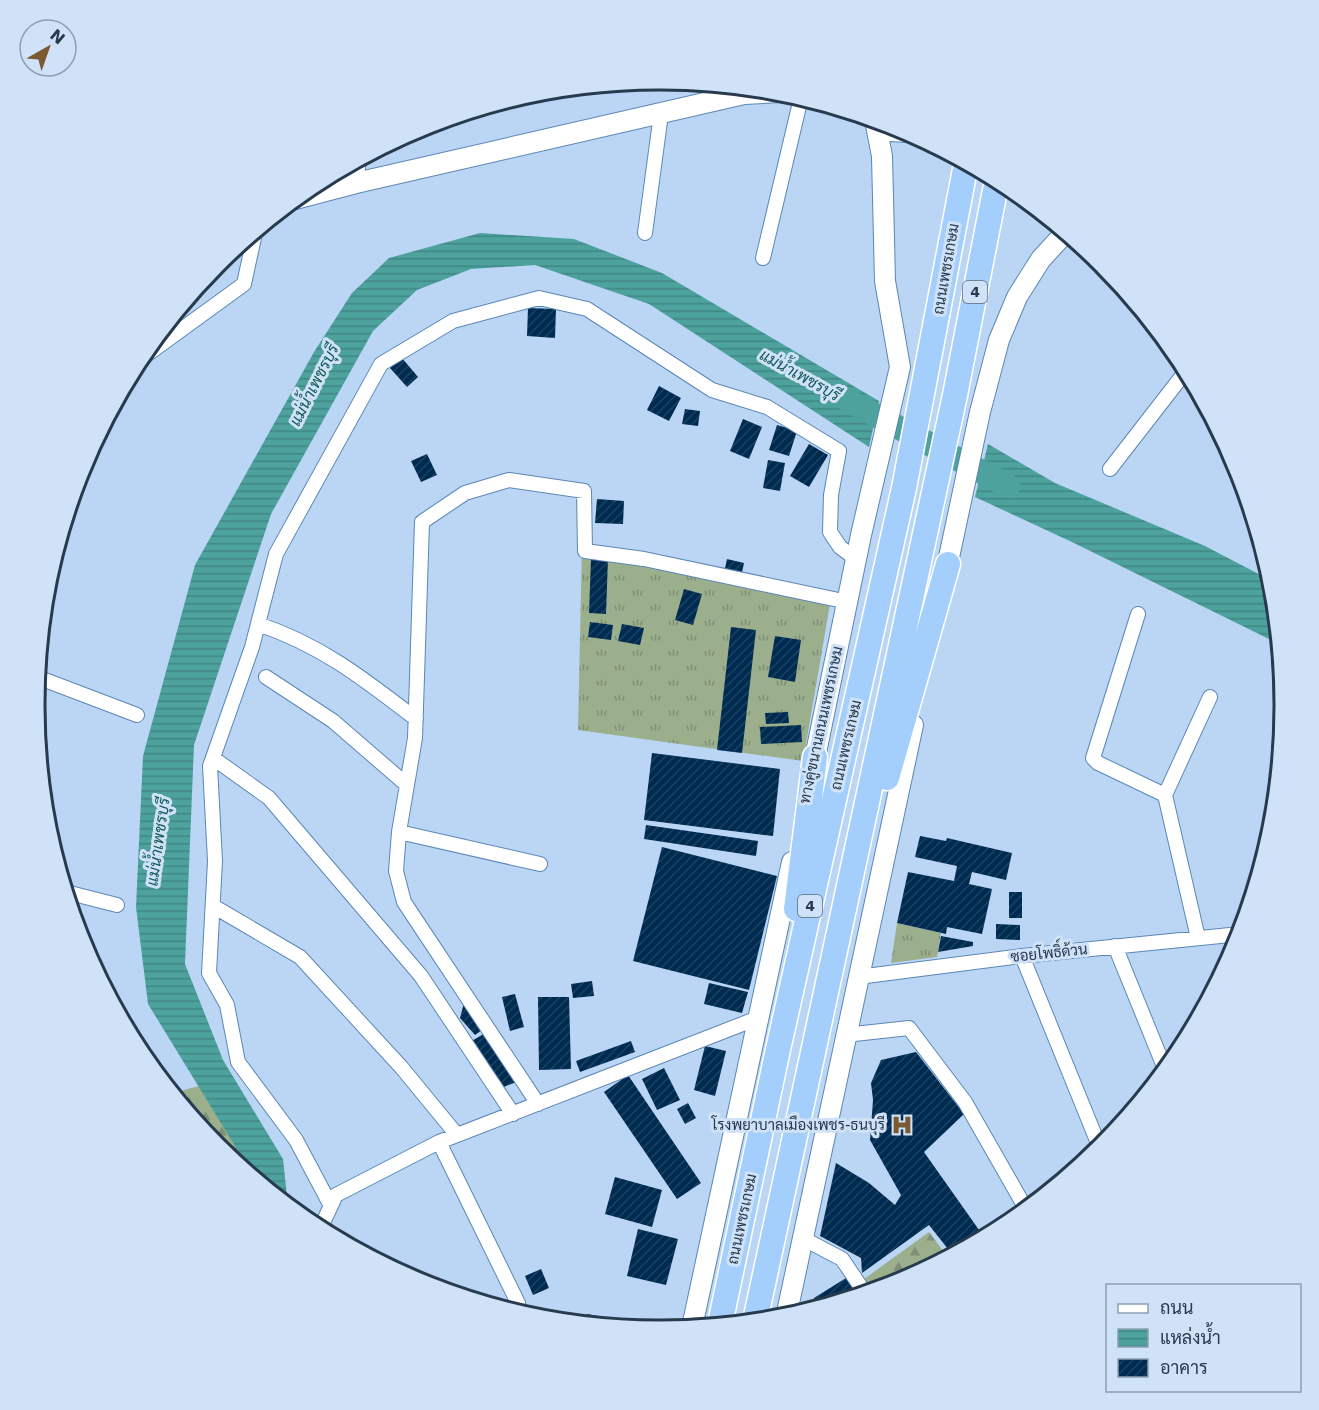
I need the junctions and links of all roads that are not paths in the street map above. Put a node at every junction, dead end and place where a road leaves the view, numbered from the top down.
1 (737, 96) edge
2 (799, 106) edge
3 (661, 114) junction
4 (878, 131) edge
5 (358, 170) edge
6 (964, 172) edge
7 (356, 183) junction
8 (995, 190) edge
9 (320, 192) edge
10 (645, 233) dead end
11 (1060, 239) edge
12 (253, 244) edge
13 (763, 258) dead end
14 (164, 342) edge
15 (1180, 379) edge
16 (1110, 469) dead end
17 (856, 559) junction
18 (948, 564) junction
19 (848, 602) junction
20 (1138, 614) dead end
21 (258, 624) junction
22 (266, 677) dead end
23 (46, 680) edge
24 (1210, 697) dead end
25 (137, 715) dead end
26 (416, 719) junction
27 (815, 757) junction
28 (213, 758) junction
29 (407, 785) junction
30 (1165, 795) junction
31 (399, 832) junction
32 (540, 864) dead end
33 (75, 894) edge
34 (117, 905) dead end
35 (213, 906) junction
36 (1229, 935) edge
37 (1198, 938) junction
38 (1115, 946) junction
39 (1022, 956) junction
40 (858, 977) junction
41 (828, 982) junction
42 (758, 1018) junction
43 (845, 1035) junction
44 (777, 1054) junction
45 (1161, 1059) edge
46 (538, 1104) junction
47 (513, 1114) junction
48 (457, 1135) junction
49 (1096, 1138) edge
50 (440, 1142) junction
51 (1022, 1202) edge
52 (331, 1206) junction
53 (324, 1220) edge
54 (804, 1239) junction
55 (860, 1286) edge
56 (518, 1302) dead end
57 (789, 1306) edge
58 (757, 1311) edge
59 (722, 1316) edge
60 (694, 1318) edge

1 - 3 main road
2 - 13 street
3 - 7 main road
3 - 10 street
4 - 17 main road, ทางคู่ขนานถนนเพชรเกษม / 4
5 - 7 street
6 - 44 highway, ถนนเพชรเกษม / 4
7 - 9 main road
8 - 41 highway, ถนนเพชรเกษม / 4
11 - 18 main road
12 - 14 street
15 - 16 street
17 - 19 main road, ทางคู่ขนานถนนเพชรเกษม / 4
17 - 21 street
18 - 40 main road
18 - 41 highway
19 - 26 street
19 - 27 main road, ทางคู่ขนานถนนเพชรเกษม / 4
20 - 30 street
21 - 26 street
21 - 28 street
22 - 29 street
23 - 25 street
24 - 30 street
26 - 29 street
27 - 42 main road, ทางคู่ขนานถนนเพชรเกษม / 4
27 - 44 highway
28 - 35 street
28 - 47 street
29 - 31 street
30 - 37 street
31 - 32 street
31 - 46 street
33 - 34 street
35 - 48 street
35 - 52 street
36 - 37 street, ซอยโพธิ์ด้วน
37 - 38 street, ซอยโพธิ์ด้วน
38 - 39 street, ซอยโพธิ์ด้วน
38 - 45 street
39 - 40 street, ซอยโพธิ์ด้วน
39 - 49 street
40 - 43 main road
41 - 58 highway, ถนนเพชรเกษม / 4
42 - 46 street
42 - 60 main road, ทางคู่ขนานถนนเพชรเกษม / 4
43 - 51 street
43 - 54 main road
44 - 59 highway, ถนนเพชรเกษม / 4
46 - 47 street
47 - 48 street
48 - 50 street
50 - 52 street
50 - 56 street
52 - 53 street
54 - 55 street
54 - 57 main road

